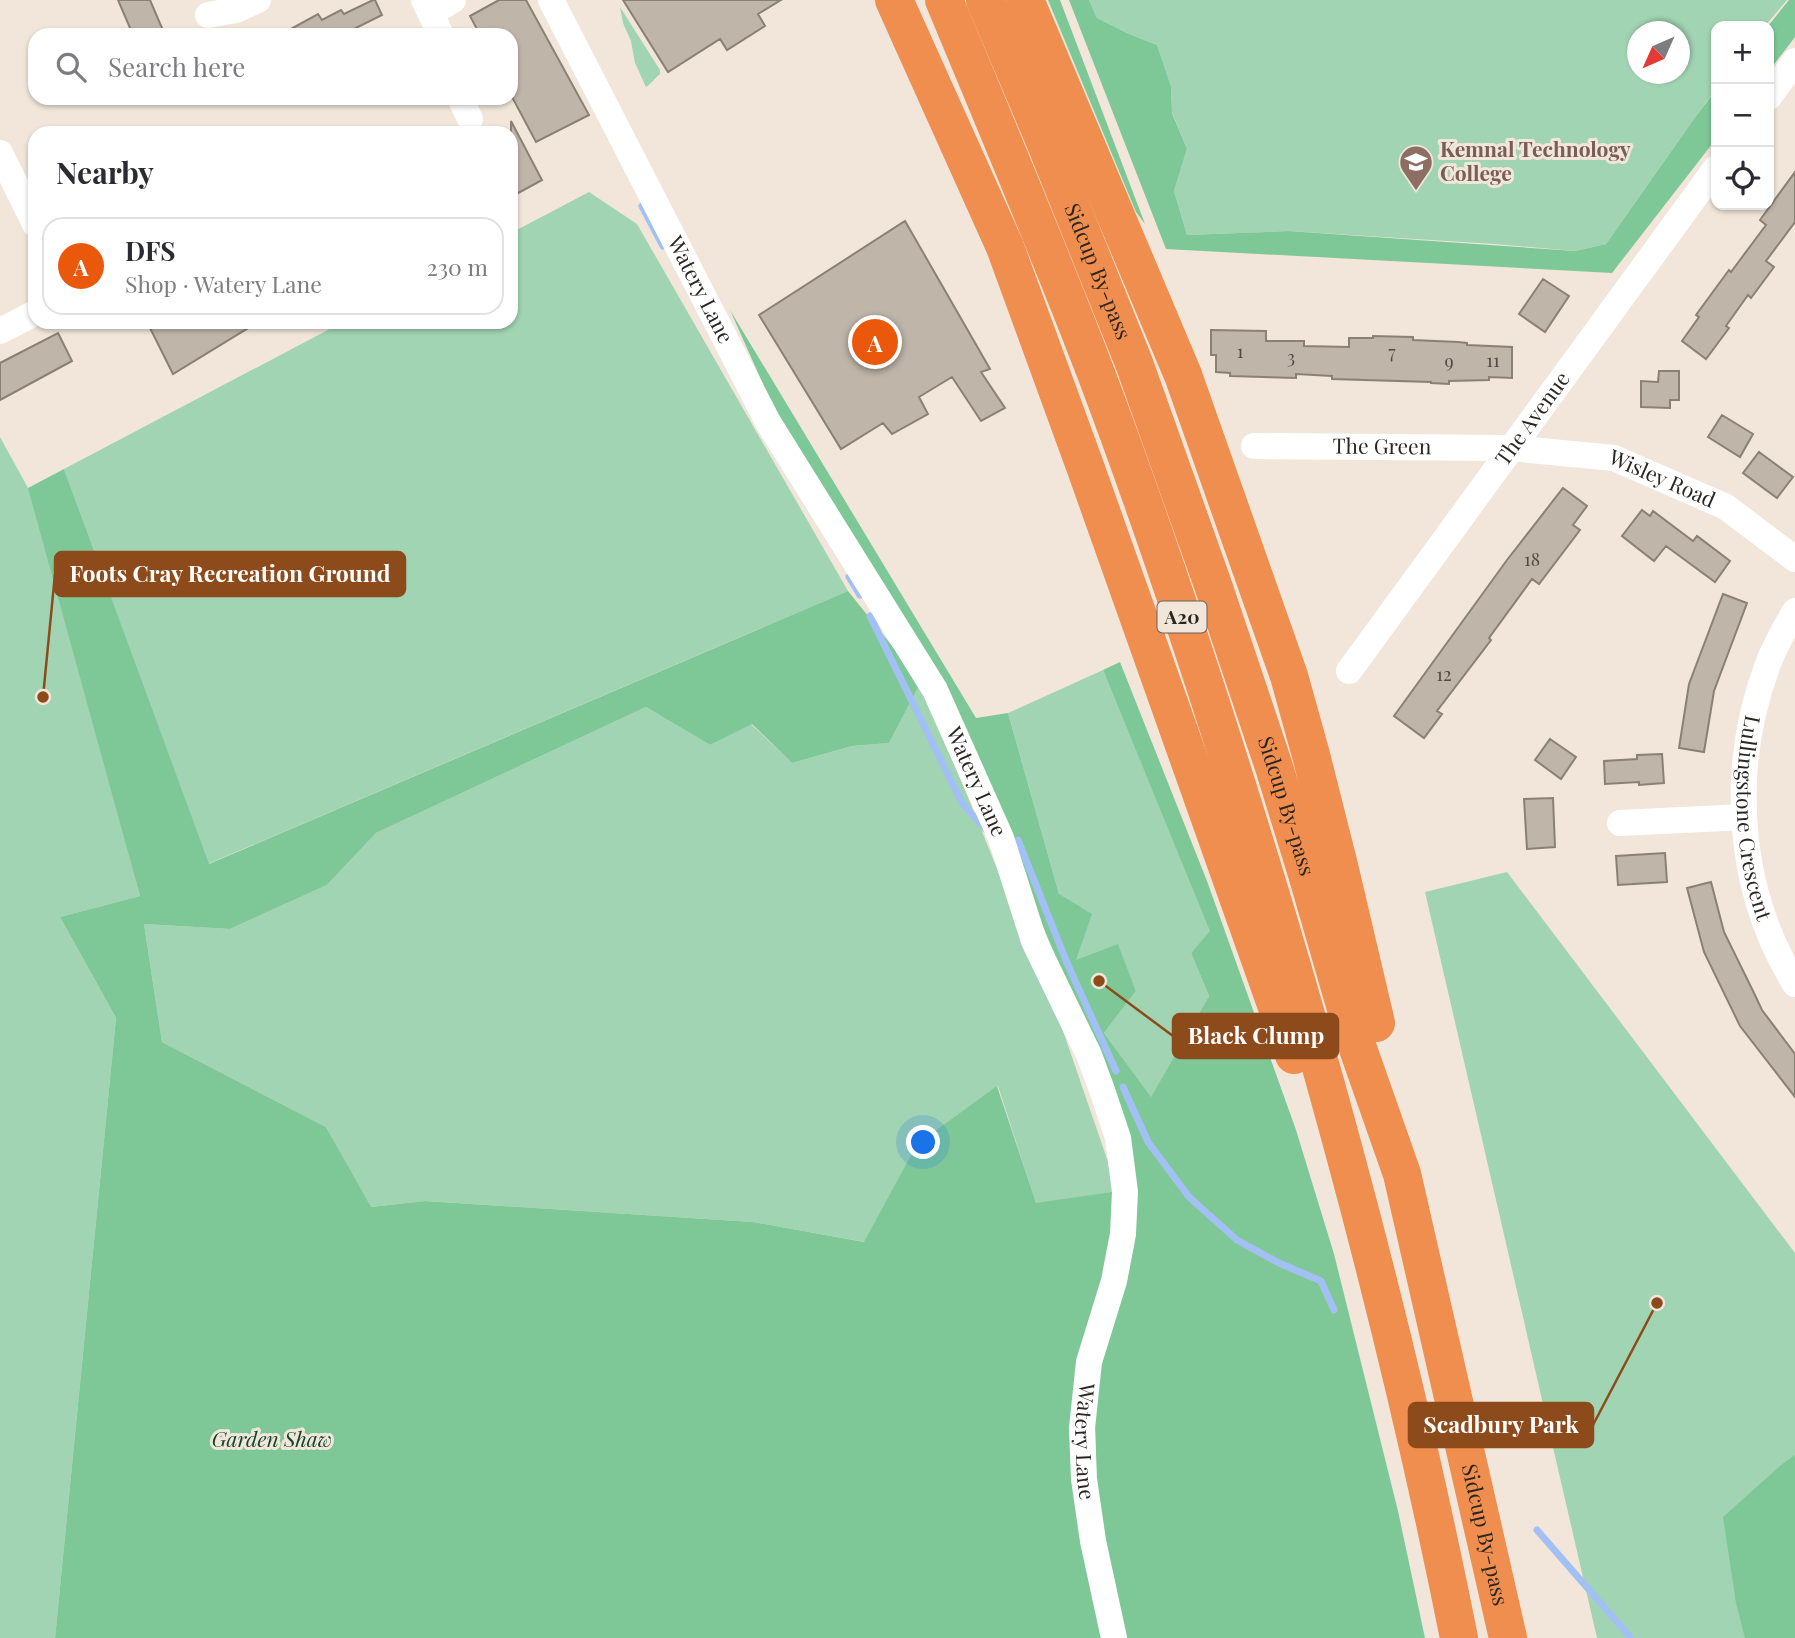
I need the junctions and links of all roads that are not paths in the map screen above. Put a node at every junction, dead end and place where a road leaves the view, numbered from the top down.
1 (258, 0) edge
2 (551, 0) edge
3 (894, 0) edge
4 (944, 0) edge
5 (985, 0) edge
6 (1026, 0) edge
7 (208, 15) dead end
8 (1795, 61) edge
9 (1774, 90) edge
10 (0, 153) edge
11 (1711, 175) edge
12 (28, 210) edge
13 (28, 317) edge
14 (0, 331) edge
15 (1254, 446) dead end
16 (1510, 448) junction
17 (1795, 559) edge
18 (1795, 611) edge
19 (1349, 671) dead end
20 (1744, 817) junction
21 (1620, 823) dead end
22 (1795, 984) edge
23 (1402, 1174) junction
24 (1370, 1252) junction
25 (1458, 1636) edge
26 (1114, 1638) edge
27 (1508, 1638) edge

1 - 7 street
2 - 26 street, Watery Lane
3 - 24 highway, A20
4 - 24 highway, Sidcup By-pass / A20
5 - 23 highway, Sidcup By-pass / A20
6 - 23 highway, A20
8 - 9 street
10 - 12 street
11 - 16 street, The Avenue
13 - 14 street
15 - 16 street, The Green
16 - 17 street, Wisley Road
16 - 19 street, The Avenue
18 - 20 street, Lullingstone Crescent
20 - 21 street
20 - 22 street, Lullingstone Crescent
23 - 27 highway, Sidcup By-pass / A20
24 - 25 highway, Sidcup By-pass / A20

